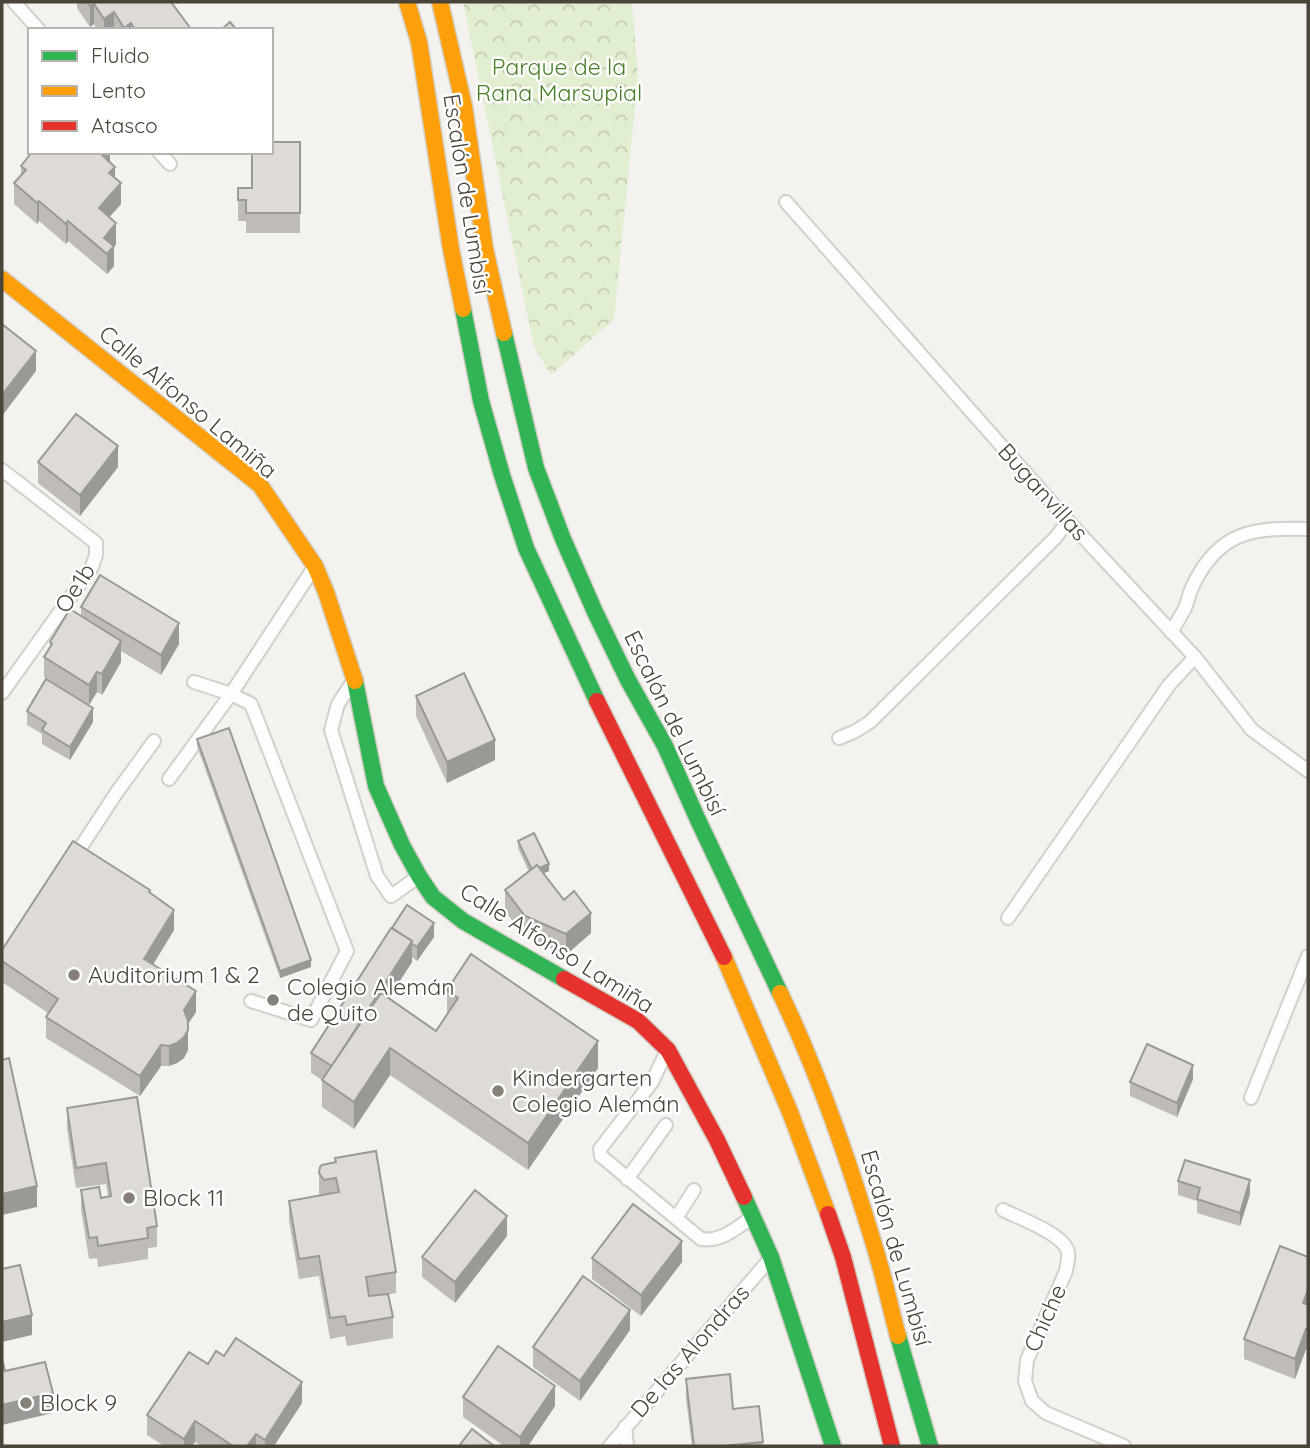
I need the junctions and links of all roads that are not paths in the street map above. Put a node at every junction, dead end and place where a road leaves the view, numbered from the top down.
1 (14, 2) edge
2 (407, 2) edge
3 (440, 2) edge
4 (37, 28) edge
5 (161, 154) edge
6 (170, 164) dead end
7 (786, 202) dead end
8 (2, 279) edge
9 (2, 470) edge
10 (1068, 521) junction
11 (1308, 529) edge
12 (315, 566) junction
13 (1171, 632) junction
14 (1195, 657) junction
15 (355, 680) junction
16 (194, 682) dead end
17 (2, 693) edge
18 (231, 694) junction
19 (839, 737) dead end
20 (154, 741) dead end
21 (1308, 771) edge
22 (169, 779) dead end
23 (66, 869) edge
24 (419, 876) junction
25 (1008, 918) dead end
26 (1308, 956) edge
27 (251, 1001) dead end
28 (668, 1050) junction
29 (1251, 1098) dead end
30 (666, 1125) dead end
31 (627, 1179) junction
32 (694, 1190) dead end
33 (1003, 1210) dead end
34 (754, 1216) junction
35 (676, 1218) junction
36 (771, 1257) junction
37 (625, 1427) junction
38 (610, 1446) edge
39 (627, 1446) edge
40 (833, 1446) edge
41 (892, 1446) edge
42 (930, 1446) edge
43 (1124, 1446) edge

1 - 4 lane
2 - 41 main road, Escalón de Lumbisí
3 - 42 main road, Escalón de Lumbisí
5 - 6 lane
7 - 10 lane, Buganvillas
8 - 12 main road, Calle Alfonso Lamiña
9 - 17 lane, Oe1b
10 - 13 lane, Buganvillas
10 - 19 lane
11 - 13 lane
12 - 15 main road, Calle Alfonso Lamiña
12 - 18 lane
13 - 14 lane, Buganvillas
14 - 21 lane, Buganvillas
14 - 25 lane
15 - 24 main road, Calle Alfonso Lamiña
15 - 24 lane
16 - 18 lane
18 - 22 lane
18 - 27 lane
20 - 23 lane
24 - 28 main road, Calle Alfonso Lamiña
26 - 29 lane
28 - 31 lane
28 - 34 main road, Calle Alfonso Lamiña
30 - 31 lane
31 - 35 lane
32 - 35 lane
33 - 43 lane, Chiche
34 - 35 lane
34 - 36 main road, Calle Alfonso Lamiña
36 - 37 lane, De las Alondras
36 - 40 main road, Calle Alfonso Lamiña
37 - 38 lane, De las Alondras
37 - 39 lane

